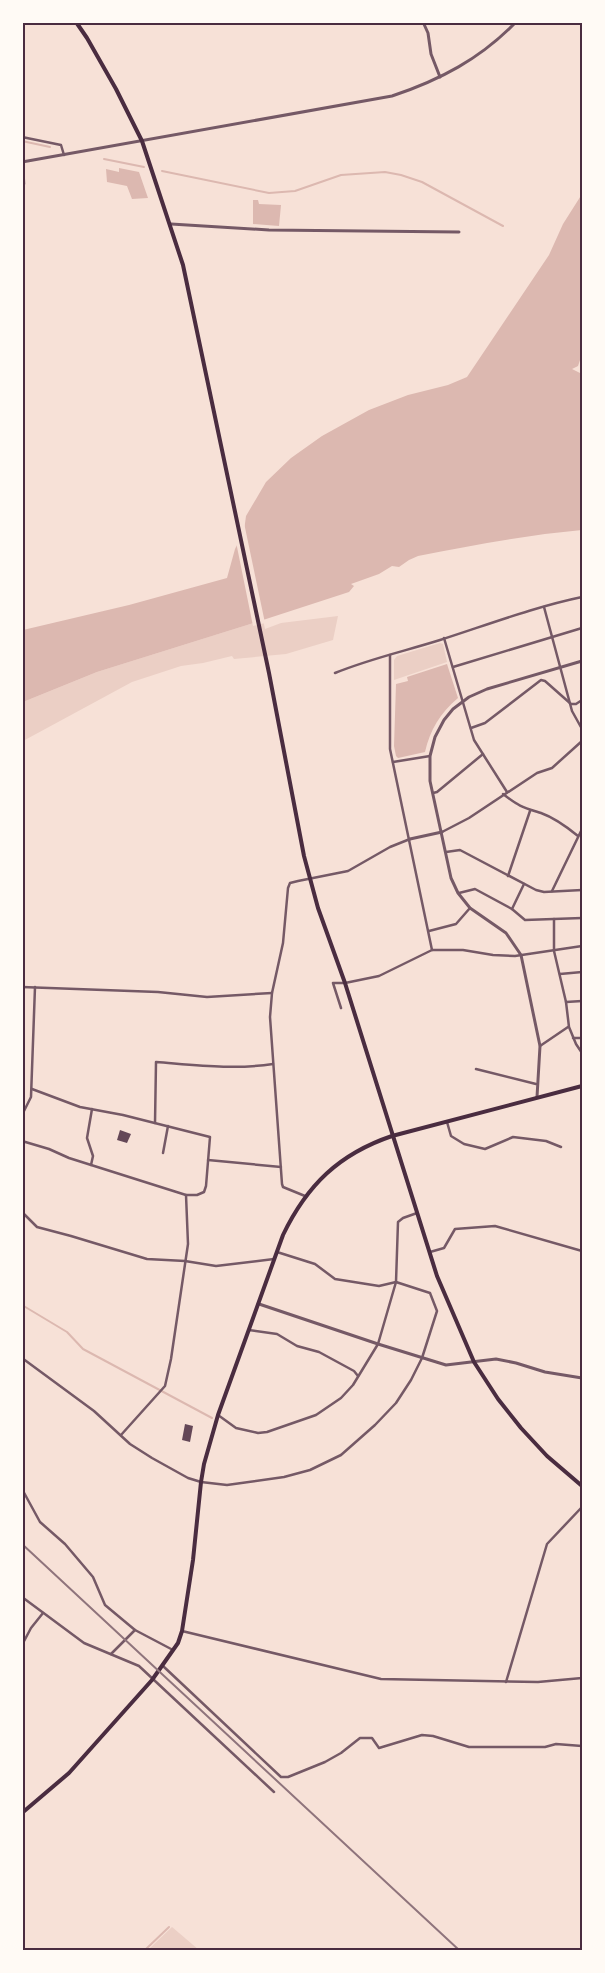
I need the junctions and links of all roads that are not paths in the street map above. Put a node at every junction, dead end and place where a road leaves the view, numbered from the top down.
1 (76, 22) edge
2 (516, 22) edge
3 (426, 24) edge
4 (440, 77) junction
5 (22, 137) edge
6 (142, 141) junction
7 (64, 155) junction
8 (23, 162) edge
9 (24, 184) edge
10 (171, 224) junction
11 (459, 232) dead end
12 (582, 597) edge
13 (544, 608) junction
14 (582, 628) edge
15 (552, 637) junction
16 (444, 638) junction
17 (390, 655) junction
18 (582, 661) edge
19 (453, 667) junction
20 (561, 667) junction
21 (335, 673) dead end
22 (582, 700) edge
23 (463, 701) junction
24 (571, 704) junction
25 (471, 728) junction
26 (582, 729) edge
27 (582, 741) edge
28 (483, 754) junction
29 (430, 756) junction
30 (393, 762) junction
31 (507, 792) junction
32 (433, 793) junction
33 (503, 794) junction
34 (530, 811) junction
35 (582, 829) edge
36 (442, 832) junction
37 (578, 836) junction
38 (410, 840) junction
39 (446, 852) junction
40 (508, 876) junction
41 (310, 878) junction
42 (524, 884) junction
43 (582, 890) edge
44 (552, 891) junction
45 (458, 893) junction
46 (470, 908) junction
47 (512, 909) junction
48 (582, 918) edge
49 (554, 919) junction
50 (429, 931) junction
51 (582, 946) edge
52 (432, 950) junction
53 (554, 950) junction
54 (521, 955) junction
55 (582, 972) edge
56 (560, 974) junction
57 (344, 983) junction
58 (22, 987) edge
59 (34, 987) junction
60 (272, 993) junction
61 (582, 1000) edge
62 (566, 1002) junction
63 (341, 1008) dead end
64 (569, 1027) junction
65 (573, 1038) junction
66 (582, 1038) edge
67 (540, 1046) junction
68 (582, 1053) edge
69 (273, 1064) junction
70 (476, 1069) dead end
71 (536, 1084) junction
72 (582, 1086) edge
73 (32, 1089) junction
74 (537, 1097) junction
75 (92, 1109) junction
76 (22, 1115) edge
77 (447, 1121) junction
78 (155, 1123) junction
79 (168, 1126) junction
80 (392, 1136) junction
81 (22, 1141) edge
82 (561, 1146) dead end
83 (163, 1153) dead end
84 (208, 1160) junction
85 (91, 1165) junction
86 (281, 1167) junction
87 (186, 1195) junction
88 (305, 1196) junction
89 (22, 1212) edge
90 (417, 1213) junction
91 (582, 1251) edge
92 (277, 1252) junction
93 (430, 1253) junction
94 (274, 1259) junction
95 (185, 1261) junction
96 (396, 1282) junction
97 (259, 1304) junction
98 (249, 1330) junction
99 (378, 1344) junction
100 (22, 1358) edge
101 (422, 1358) junction
102 (474, 1362) junction
103 (358, 1376) junction
104 (582, 1378) edge
105 (218, 1415) junction
106 (121, 1435) junction
107 (201, 1482) junction
108 (582, 1486) edge
109 (22, 1489) edge
110 (582, 1507) edge
111 (22, 1598) edge
112 (43, 1613) junction
113 (135, 1630) junction
114 (182, 1631) junction
115 (22, 1645) edge
116 (174, 1651) junction
117 (110, 1654) junction
118 (163, 1665) junction
119 (582, 1678) edge
120 (152, 1680) junction
121 (506, 1682) junction
122 (582, 1746) edge
123 (274, 1792) dead end
124 (22, 1812) edge

1 - 6 main road
2 - 4 street
3 - 4 street
4 - 6 street
5 - 7 street
6 - 7 street
6 - 10 main road
7 - 8 street
8 - 9 street
10 - 11 street
10 - 41 main road
12 - 13 street
13 - 15 street
13 - 16 street
14 - 15 street
15 - 19 street
15 - 20 street
16 - 17 street
16 - 19 street
17 - 21 street
17 - 30 street
18 - 20 street
19 - 23 street
20 - 23 street
20 - 24 street
22 - 24 street
23 - 25 street
23 - 29 street
24 - 25 street
24 - 26 street
25 - 28 street
27 - 31 street
28 - 31 street
28 - 32 street
29 - 30 street
29 - 32 street
30 - 38 street
31 - 33 street
32 - 36 street
33 - 34 street
33 - 36 street
34 - 37 street
34 - 40 street
35 - 37 street
36 - 38 street
36 - 39 street
37 - 44 street
38 - 41 street
38 - 50 street
39 - 40 street
39 - 45 street
40 - 42 street
41 - 57 main road
41 - 60 street
42 - 44 street
42 - 47 street
43 - 44 street
45 - 46 street
45 - 47 street
46 - 50 street
46 - 54 street
47 - 49 street
48 - 49 street
49 - 53 street
50 - 52 street
51 - 53 street
52 - 54 street
52 - 57 street
53 - 54 street
53 - 56 street
54 - 67 street
55 - 56 street
56 - 62 street
57 - 63 street
57 - 80 main road
58 - 59 street
59 - 60 street
59 - 73 street
60 - 69 street
61 - 62 street
62 - 64 street
64 - 65 street
64 - 67 street
65 - 66 street
65 - 68 street
67 - 71 street
69 - 78 street
69 - 86 street
70 - 71 street
71 - 74 street
72 - 74 main road
73 - 75 street
73 - 76 street
74 - 77 main road
75 - 78 street
75 - 85 street
77 - 80 main road
77 - 82 street
78 - 79 street
79 - 83 street
79 - 84 street
80 - 88 main road
80 - 90 main road
81 - 85 street
84 - 86 street
84 - 87 street
85 - 87 street
86 - 88 street
87 - 95 street
88 - 92 main road
89 - 95 street
90 - 93 main road
90 - 96 street
91 - 93 street
92 - 94 main road
92 - 96 street
93 - 102 main road
94 - 95 street
94 - 97 main road
95 - 106 street
96 - 99 street
96 - 101 street
97 - 98 main road
97 - 99 street
98 - 103 street
98 - 105 main road
99 - 101 street
99 - 103 street
100 - 106 street
101 - 102 street
101 - 107 street
102 - 104 street
102 - 108 main road
103 - 105 street
105 - 107 main road
106 - 107 street
107 - 114 main road
109 - 113 street
110 - 121 street
111 - 112 street
112 - 115 street
112 - 117 street
113 - 116 street
113 - 117 street
114 - 116 main road
114 - 121 street
116 - 118 main road
117 - 120 street
118 - 120 main road
118 - 122 street
119 - 121 street
120 - 123 street
120 - 124 main road

